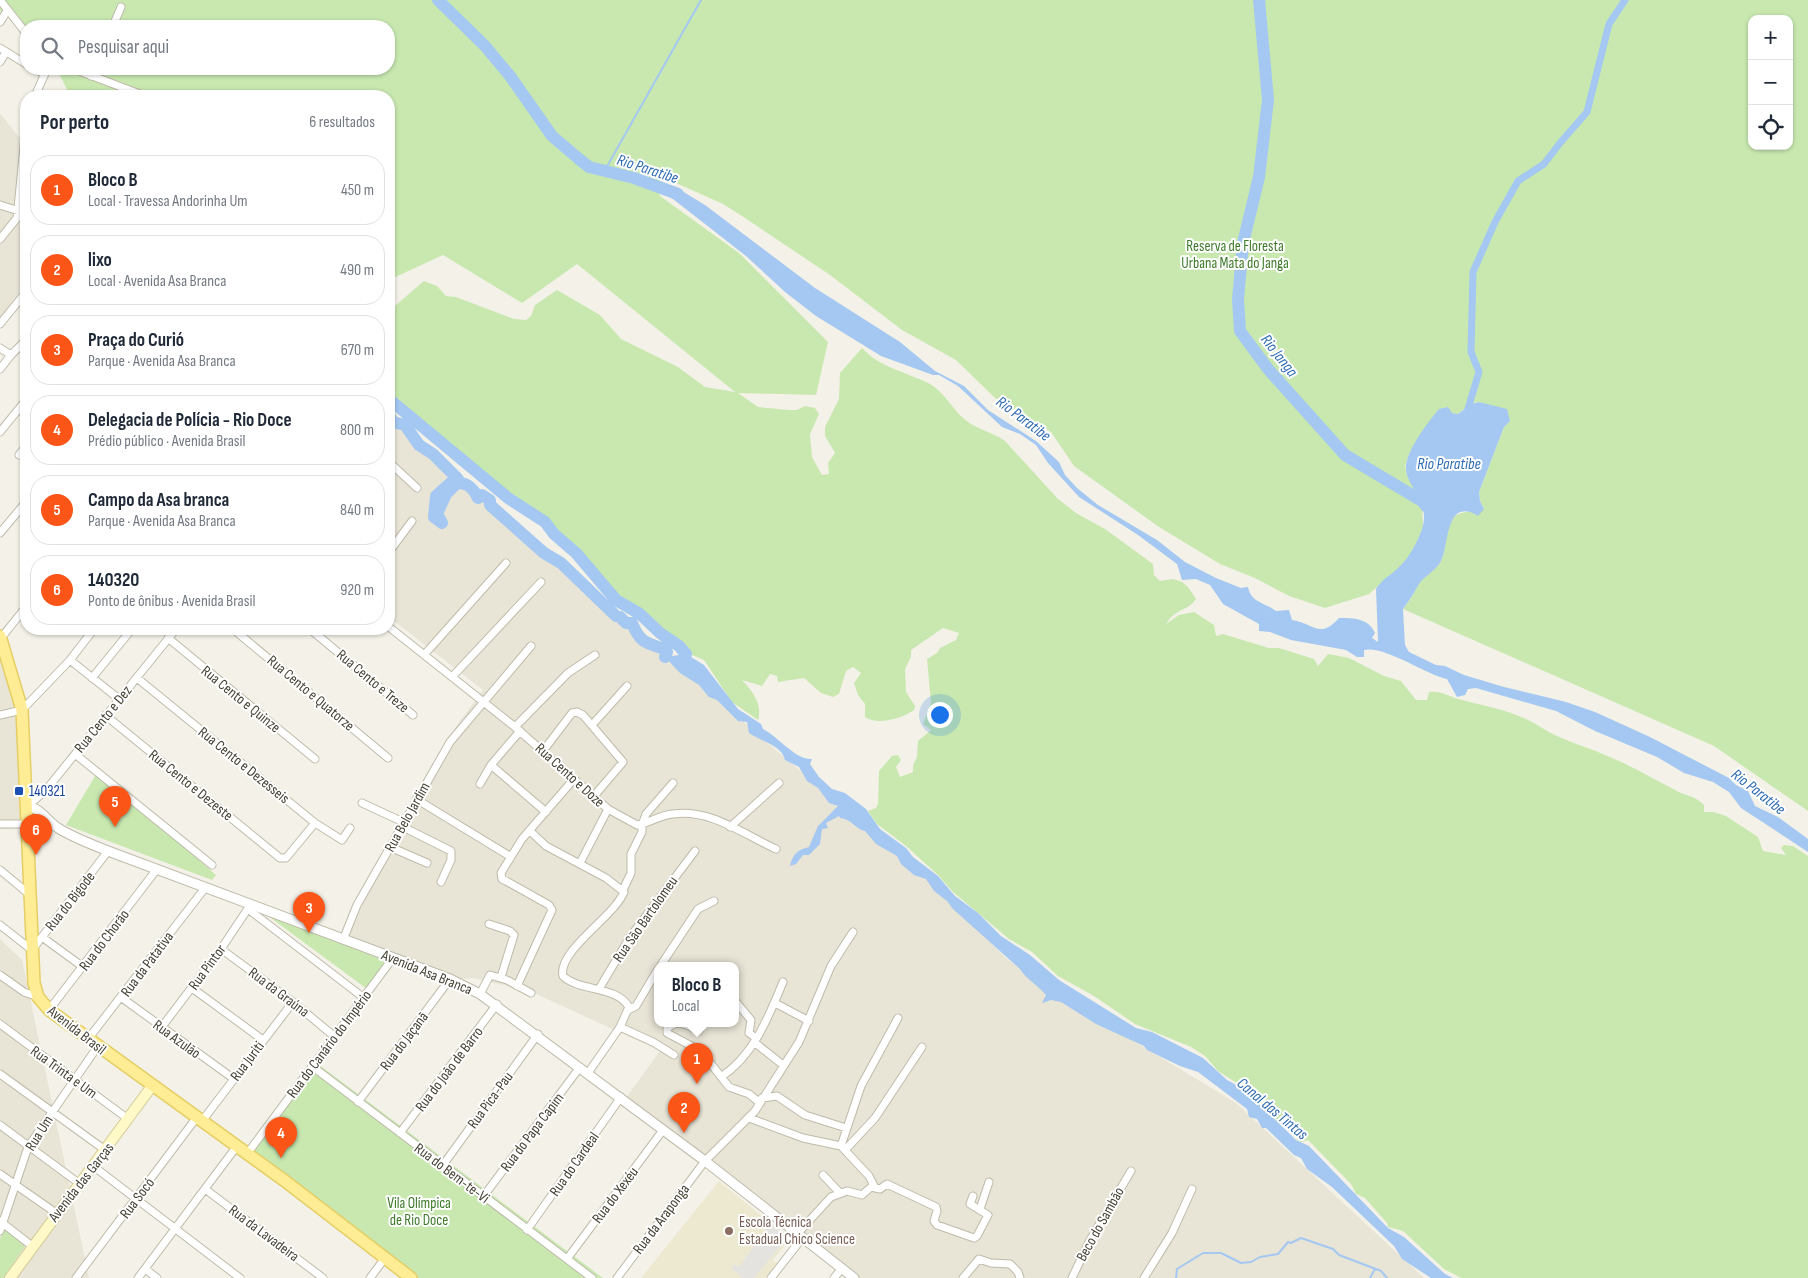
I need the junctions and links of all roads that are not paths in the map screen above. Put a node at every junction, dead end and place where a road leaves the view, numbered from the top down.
1 (0, 0) edge
2 (121, 7) dead end
3 (6, 11) junction
4 (116, 20) edge
5 (0, 22) edge
6 (20, 26) edge
7 (3, 50) edge
8 (20, 60) edge
9 (0, 62) edge
10 (44, 75) edge
11 (98, 75) edge
12 (38, 90) edge
13 (123, 90) edge
14 (20, 199) edge
15 (0, 205) edge
16 (19, 211) junction
17 (0, 239) edge
18 (20, 299) edge
19 (0, 324) edge
20 (20, 346) edge
21 (0, 348) edge
22 (11, 355) junction
23 (0, 369) edge
24 (20, 407) edge
25 (0, 432) edge
26 (395, 468) edge
27 (417, 488) dead end
28 (20, 509) edge
29 (412, 521) dead end
30 (0, 533) edge
31 (395, 544) edge
32 (506, 563) dead end
33 (541, 582) dead end
34 (20, 614) edge
35 (395, 632) edge
36 (89, 635) edge
37 (127, 635) edge
38 (171, 635) edge
39 (240, 635) edge
40 (317, 635) edge
41 (0, 637) edge
42 (168, 638) junction
43 (531, 646) dead end
44 (424, 654) junction
45 (595, 655) dead end
46 (70, 660) junction
47 (452, 677) junction
48 (92, 678) junction
49 (137, 678) junction
50 (627, 686) dead end
51 (119, 699) junction
52 (483, 701) junction
53 (22, 710) junction
54 (0, 715) edge
55 (106, 715) junction
56 (413, 715) dead end
57 (592, 725) junction
58 (517, 729) junction
59 (543, 751) junction
60 (75, 754) junction
61 (388, 758) dead end
62 (315, 760) dead end
63 (491, 765) junction
64 (574, 779) junction
65 (673, 782) dead end
66 (778, 783) dead end
67 (480, 784) dead end
68 (594, 796) junction
69 (416, 799) junction
70 (362, 803) dead end
71 (26, 804) junction
72 (608, 809) junction
73 (546, 812) junction
74 (315, 823) junction
75 (0, 824) edge
76 (27, 824) junction
77 (402, 824) junction
78 (642, 825) junction
79 (730, 827) junction
80 (350, 828) dead end
81 (530, 831) junction
82 (390, 847) junction
83 (776, 849) dead end
84 (108, 851) junction
85 (695, 851) dead end
86 (511, 857) junction
87 (427, 863) dead end
88 (580, 863) junction
89 (212, 865) dead end
90 (158, 869) junction
91 (0, 870) edge
92 (441, 882) dead end
93 (205, 888) junction
94 (622, 889) junction
95 (29, 894) junction
96 (714, 901) dead end
97 (249, 906) junction
98 (489, 924) dead end
99 (0, 926) edge
100 (853, 932) dead end
101 (42, 936) junction
102 (343, 940) junction
103 (221, 949) junction
104 (32, 950) junction
105 (393, 958) junction
106 (663, 962) edge
107 (83, 967) junction
108 (0, 975) edge
109 (654, 976) edge
110 (501, 977) junction
111 (450, 980) junction
112 (783, 982) dead end
113 (518, 986) junction
114 (192, 988) junction
115 (600, 989) junction
116 (531, 993) dead end
117 (480, 994) junction
118 (38, 997) junction
119 (122, 998) junction
120 (364, 998) junction
121 (293, 1002) junction
122 (775, 1003) junction
123 (497, 1004) junction
124 (739, 1006) edge
125 (49, 1010) junction
126 (628, 1010) junction
127 (898, 1018) dead end
128 (809, 1021) junction
129 (0, 1024) edge
130 (620, 1027) junction
131 (669, 1027) edge
132 (690, 1027) edge
133 (161, 1028) junction
134 (700, 1031) dead end
135 (538, 1034) junction
136 (335, 1037) junction
137 (263, 1040) junction
138 (755, 1040) junction
139 (93, 1043) junction
140 (922, 1047) dead end
141 (674, 1055) dead end
142 (783, 1065) junction
143 (313, 1067) junction
144 (580, 1067) junction
145 (588, 1073) junction
146 (0, 1074) edge
147 (721, 1077) junction
148 (74, 1079) junction
149 (234, 1079) junction
150 (152, 1086) junction
151 (621, 1097) junction
152 (761, 1101) junction
153 (358, 1102) junction
154 (52, 1112) junction
155 (749, 1118) junction
156 (200, 1119) junction
157 (128, 1120) junction
158 (0, 1125) edge
159 (846, 1128) junction
160 (663, 1130) junction
161 (400, 1133) junction
162 (236, 1146) junction
163 (28, 1147) junction
164 (843, 1148) junction
165 (105, 1150) junction
166 (247, 1154) junction
167 (705, 1161) junction
168 (443, 1165) junction
169 (93, 1166) junction
170 (1131, 1171) dead end
171 (0, 1174) edge
172 (822, 1175) dead end
173 (989, 1182) dead end
174 (14, 1184) junction
175 (80, 1184) junction
176 (874, 1186) junction
177 (205, 1189) junction
178 (1192, 1189) dead end
179 (840, 1193) junction
180 (483, 1196) junction
181 (973, 1196) dead end
182 (136, 1199) junction
183 (980, 1209) junction
184 (56, 1214) junction
185 (1, 1222) edge
186 (174, 1229) junction
187 (527, 1230) junction
188 (0, 1231) edge
189 (800, 1235) junction
190 (32, 1246) junction
191 (385, 1258) junction
192 (567, 1260) junction
193 (842, 1268) junction
194 (145, 1269) junction
195 (10, 1278) edge
196 (76, 1278) edge
197 (138, 1278) edge
198 (157, 1278) edge
199 (240, 1278) edge
200 (323, 1278) edge
201 (370, 1278) edge
202 (411, 1278) edge
203 (592, 1278) edge
204 (617, 1278) edge
205 (771, 1278) edge
206 (834, 1278) edge
207 (854, 1278) edge
208 (963, 1278) edge
209 (1020, 1278) edge
210 (1072, 1278) edge
211 (1144, 1278) edge

1 - 3 street
2 - 4 street
3 - 5 street
3 - 6 street
7 - 8 street
7 - 9 street
10 - 12 street
11 - 13 street
14 - 16 street
15 - 16 street
16 - 17 street
18 - 19 street
20 - 22 street
21 - 22 street
22 - 23 street
24 - 25 street
26 - 27 street
28 - 30 street
29 - 31 street
32 - 44 street
33 - 47 street
34 - 41 street
35 - 44 street, Rua Cento e Doze
36 - 46 street
37 - 48 street
38 - 42 street, Rua Cento e Dez
39 - 61 street, Rua Cento e Quatorze
40 - 56 street, Rua Cento e Treze
41 - 53 main road, Avenida Brasil
42 - 49 street, Rua Cento e Dez
42 - 62 street, Rua Cento e Quinze
43 - 52 street, Rua Belo Jardim
44 - 47 street, Rua Cento e Doze
45 - 58 street
46 - 48 street
46 - 53 street
47 - 52 street, Rua Cento e Doze
48 - 51 street
49 - 51 street, Rua Cento e Dez
49 - 74 street, Rua Cento e Dezesseis
50 - 57 street
51 - 55 street, Rua Cento e Dez
52 - 58 street, Rua Cento e Doze
52 - 69 street, Rua Belo Jardim
53 - 54 street
53 - 71 main road, Avenida Brasil
55 - 60 street, Rua Cento e Dez
55 - 74 street, Rua Cento e Dezeste
57 - 59 street
57 - 68 street
58 - 59 street, Rua Cento e Doze
58 - 63 street
59 - 64 street, Rua Cento e Doze
60 - 71 street, Rua Cento e Dez
60 - 89 street
63 - 67 street
63 - 73 street
64 - 68 street, Rua Cento e Doze
64 - 73 street
65 - 78 street
66 - 79 street
68 - 72 street, Rua Cento e Doze
69 - 77 street, Rua Belo Jardim
69 - 86 street
70 - 77 street
71 - 76 main road, Avenida Brasil
71 - 84 street, Avenida Asa Branca
72 - 78 street, Rua Cento e Doze
72 - 88 street
73 - 81 street
74 - 80 street, Rua Cento e Dezesseis
75 - 76 street
76 - 95 main road, Avenida Brasil
77 - 82 street, Rua Belo Jardim
77 - 92 street
78 - 79 street
78 - 94 street
79 - 83 street
81 - 86 street
81 - 88 street
82 - 87 street
82 - 102 street, Rua Belo Jardim
84 - 90 street, Avenida Asa Branca
84 - 101 street, Rua do Bigode
85 - 115 street, Rua São Bartolomeu
86 - 113 street
88 - 94 street
90 - 93 street, Avenida Asa Branca
90 - 107 street, Rua do Chorão
91 - 95 street
93 - 97 street, Avenida Asa Branca
93 - 119 street, Rua da Patativa
94 - 115 street
95 - 104 main road, Avenida Brasil
96 - 106 street
97 - 102 street, Avenida Asa Branca
97 - 103 street, Rua Pintor
97 - 120 street
98 - 110 street
99 - 104 street
100 - 128 street, Rua da Araponga
101 - 104 street, Rua do Bigode
101 - 107 street
102 - 105 street, Avenida Asa Branca
103 - 114 street, Rua Pintor
103 - 121 street, Rua da Graúna
104 - 118 main road, Avenida Brasil
105 - 111 street, Avenida Asa Branca
105 - 120 street, Rua do Canário do Império
107 - 125 street, Rua do Chorão
108 - 118 street
109 - 126 street
110 - 113 street
110 - 117 street
111 - 117 street, Avenida Asa Branca
111 - 153 street, Rua do Jaçanã
112 - 122 street
113 - 116 street
114 - 133 street, Rua Pintor
114 - 137 street
115 - 126 street
117 - 123 street, Avenida Asa Branca
118 - 125 main road, Avenida Brasil
119 - 133 street, Rua Azulão
119 - 139 street, Rua da Patativa
120 - 136 street, Rua do Canário do Império
121 - 136 street, Rua da Graúna
121 - 137 street, Rua Juriti
122 - 128 street
122 - 138 street
123 - 135 street, Avenida Asa Branca
123 - 161 street, Rua do João de Barro
124 - 138 street
125 - 139 main road, Avenida Brasil
126 - 130 street
127 - 159 street
128 - 142 street, Rua da Araponga
129 - 148 street, Rua Trinta e Um
130 - 141 street
130 - 145 street
131 - 147 street
132 - 134 street
133 - 149 street, Rua Azulão
135 - 144 street, Avenida Asa Branca
135 - 168 street, Rua Pica-Pau
136 - 143 street, Rua do Canário do Império
137 - 149 street, Rua Juriti
138 - 142 street
138 - 147 street
139 - 148 street, Rua Um
139 - 150 main road, Avenida Brasil
140 - 164 street
142 - 152 street, Rua da Araponga
143 - 153 street, Rua do Bem-te-Vi
143 - 166 street, Rua do Canário do Império
144 - 145 street, Avenida Asa Branca
144 - 180 street, Rua do Papa Capim
145 - 151 street, Avenida Asa Branca
146 - 154 street
147 - 152 street
148 - 154 street, Rua Um
148 - 157 street, Rua Trinta e Um
149 - 156 street, Rua Juriti
150 - 156 main road, Avenida Brasil
150 - 157 main road, Avenida das Garças
151 - 160 street, Avenida Asa Branca
151 - 187 street, Rua do Cardeal
152 - 155 street, Rua da Araponga
152 - 159 street
153 - 161 street, Rua do Bem-te-Vi
154 - 163 street, Rua Um
154 - 165 street
155 - 164 street
155 - 167 street, Rua da Araponga
156 - 162 main road, Avenida Brasil
156 - 182 street, Rua Socó
157 - 165 main road, Avenida das Garças
158 - 163 street
159 - 164 street
160 - 167 street, Avenida Asa Branca
160 - 192 street, Rua do Xexéu
161 - 168 street, Rua do Bem-te-Vi
162 - 166 main road, Avenida Brasil
162 - 177 street
163 - 174 street, Rua Um
163 - 175 street
164 - 176 street
165 - 169 main road, Avenida das Garças
166 - 191 main road, Avenida Brasil
167 - 189 street, Avenida Asa Branca
167 - 204 street, Rua da Araponga
168 - 180 street, Rua do Bem-te-Vi
169 - 175 main road, Avenida das Garças
169 - 182 street
170 - 210 street, Beco do Sambão
171 - 174 street
172 - 179 street
173 - 183 street
174 - 184 street
174 - 185 street, Rua Um
175 - 184 main road, Avenida das Garças
176 - 179 street
176 - 183 street
177 - 186 street
177 - 200 street, Rua da Lavadeira
178 - 211 street
179 - 189 street
180 - 187 street, Rua do Bem-te-Vi
181 - 183 street
182 - 186 street
182 - 196 street, Rua Socó
184 - 190 main road, Avenida das Garças
185 - 188 street, Rua Um
185 - 190 street
186 - 194 street
186 - 199 street
187 - 192 street, Rua do Bem-te-Vi
189 - 193 street, Avenida Asa Branca
189 - 205 street
190 - 195 main road, Avenida das Garças
191 - 201 street
191 - 202 main road, Avenida Brasil
192 - 203 street, Rua do Bem-te-Vi
193 - 206 street
193 - 207 street, Avenida Asa Branca
194 - 197 street
194 - 198 street
208 - 209 street

